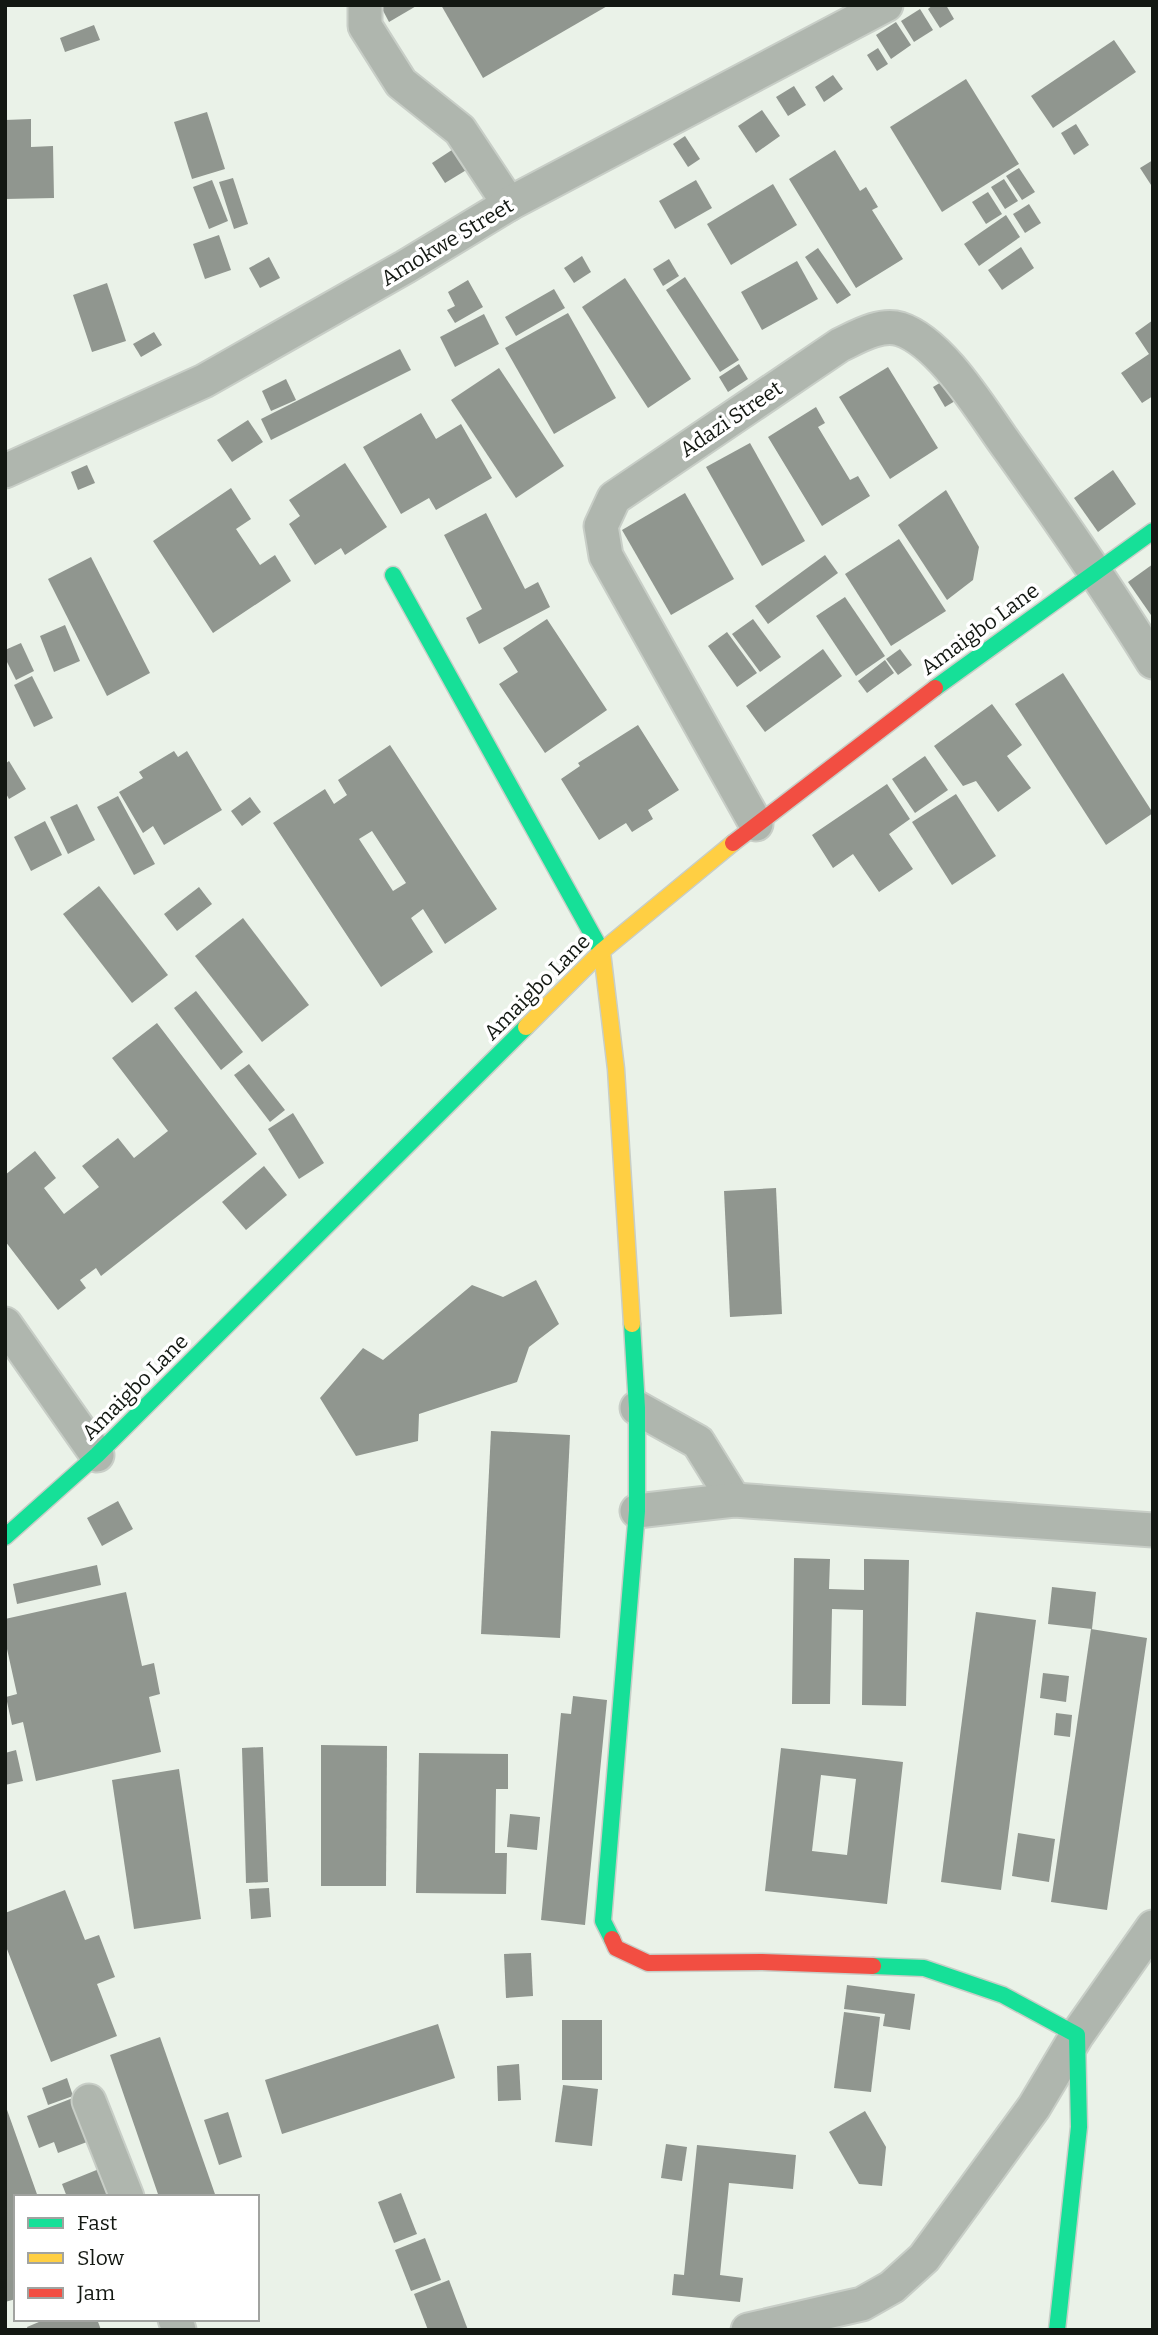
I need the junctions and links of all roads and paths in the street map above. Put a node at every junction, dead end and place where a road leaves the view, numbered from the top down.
1 (365, 5) edge
2 (886, 5) edge
3 (509, 204) junction
4 (5, 471) edge
5 (1153, 531) edge
6 (1097, 570) junction
7 (393, 575) dead end
8 (1153, 662) edge
9 (756, 824) junction
10 (602, 951) junction
11 (5, 1324) edge
12 (637, 1408) junction
13 (96, 1455) junction
14 (734, 1500) junction
15 (637, 1511) junction
16 (1153, 1530) edge
17 (5, 1537) edge
18 (1153, 1927) edge
19 (1077, 2035) junction
20 (89, 2101) dead end
21 (126, 2195) edge
22 (748, 2330) edge
23 (1058, 2330) edge

1 - 3 street
2 - 3 street, Amokwe Street
3 - 4 street, Amokwe Street
5 - 6 street, Amaigbo Lane
6 - 8 street, Adazi Street
6 - 9 street, Amaigbo Lane
6 - 9 street, Adazi Street
7 - 10 street
9 - 10 street, Amaigbo Lane
10 - 12 street
10 - 13 street, Amaigbo Lane
11 - 13 street
12 - 14 street
12 - 15 street
13 - 17 street, Amaigbo Lane
14 - 15 street
14 - 16 street
15 - 19 street
18 - 19 street
19 - 22 street
19 - 23 street
20 - 21 street

